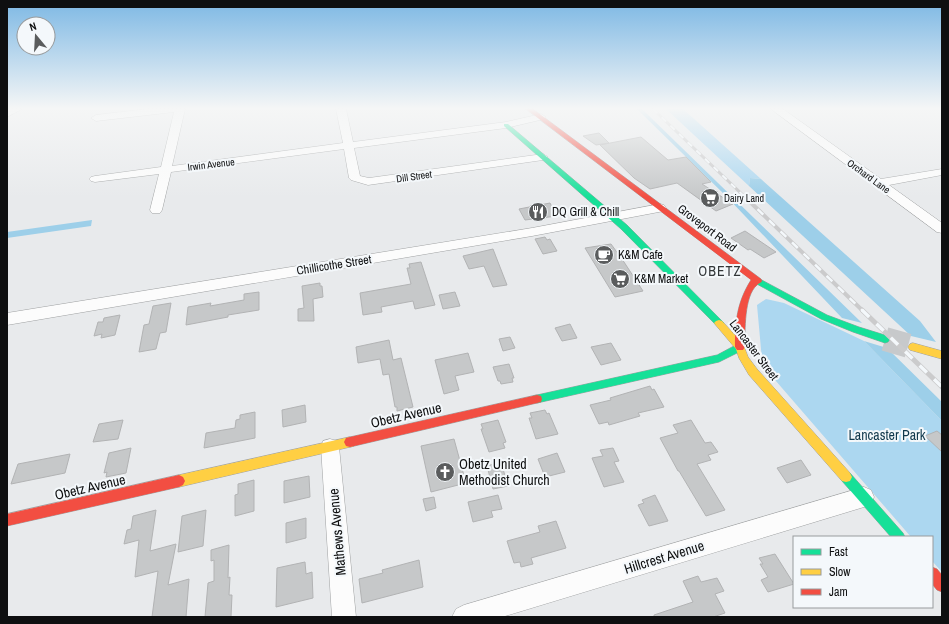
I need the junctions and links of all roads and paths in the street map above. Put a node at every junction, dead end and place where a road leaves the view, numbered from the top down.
1 (173, 138) edge
2 (347, 138) edge
3 (407, 138) edge
4 (521, 138) edge
5 (568, 138) edge
6 (817, 138) edge
7 (348, 146) junction
8 (543, 157) junction
9 (165, 170) junction
10 (942, 172) edge
11 (95, 179) dead end
12 (879, 183) junction
13 (660, 208) junction
14 (156, 210) dead end
15 (612, 217) junction
16 (942, 229) edge
17 (756, 280) junction
18 (7, 319) edge
19 (885, 339) tunnel mouth
20 (740, 347) junction
21 (913, 347) tunnel mouth
22 (942, 354) edge
23 (330, 447) junction
24 (864, 497) junction
25 (7, 522) edge
26 (898, 536) edge
27 (933, 575) edge
28 (942, 585) edge
29 (344, 617) edge
30 (464, 617) edge

1 - 9 street
2 - 7 street, Dill Street
3 - 7 street, Irwin Avenue
4 - 8 street, Lancaster Street
5 - 13 street, Groveport Road
6 - 12 street, Orchard Lane
7 - 8 street, Dill Street
7 - 9 street, Irwin Avenue
8 - 15 street, Lancaster Street
9 - 11 street, Irwin Avenue
9 - 14 street
10 - 12 street
12 - 16 street, Orchard Lane
13 - 15 street, Chillicothe Street
13 - 17 street, Groveport Road
15 - 18 street, Chillicothe Street
15 - 20 street, Lancaster Street
17 - 19 street, Groveport Road
17 - 20 street
20 - 23 street, Obetz Avenue
20 - 24 street, Lancaster Street
21 - 22 street
23 - 25 street, Obetz Avenue
23 - 29 street, Mathews Avenue
24 - 26 street, Lancaster Street
24 - 30 street, Hillcrest Avenue
27 - 28 street

